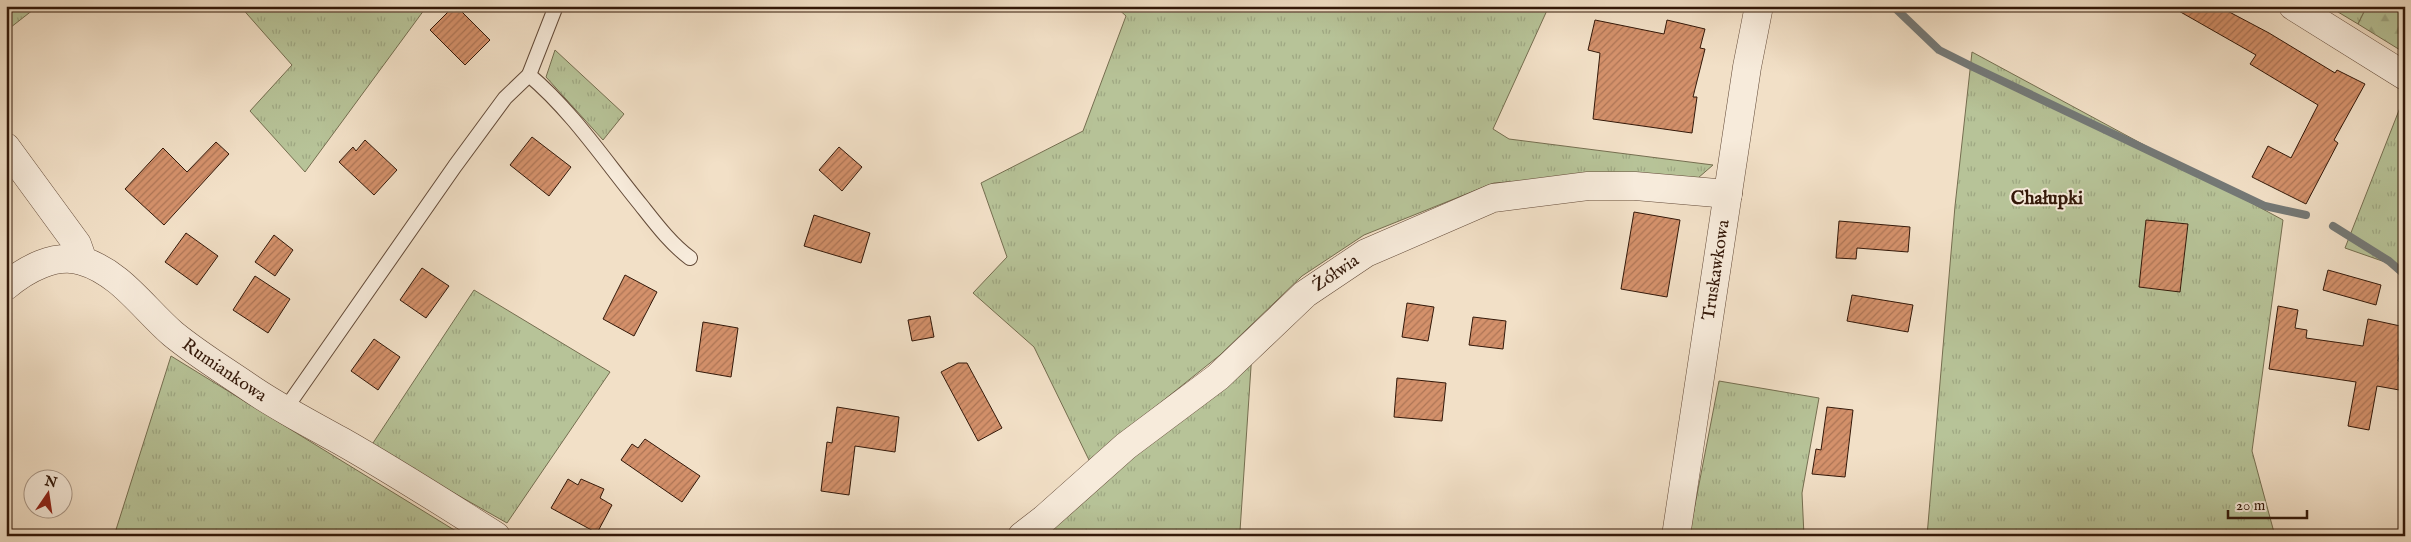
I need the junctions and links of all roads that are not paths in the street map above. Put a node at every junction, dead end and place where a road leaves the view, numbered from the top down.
1 (556, 6) edge
2 (1759, 6) edge
3 (2293, 6) edge
4 (529, 75) junction
5 (2405, 76) edge
6 (6, 147) edge
7 (1728, 194) junction
8 (690, 258) dead end
9 (83, 261) junction
10 (12, 273) edge
11 (284, 411) junction
12 (496, 536) edge
13 (1022, 536) edge
14 (1676, 536) edge

1 - 4 lane
2 - 7 street, Truskawkowa
3 - 5 street
4 - 8 lane
4 - 11 lane
6 - 9 street
7 - 13 street, Żółwia
7 - 14 street, Truskawkowa
9 - 10 street
9 - 11 street, Rumiankowa
11 - 12 street, Rumiankowa

